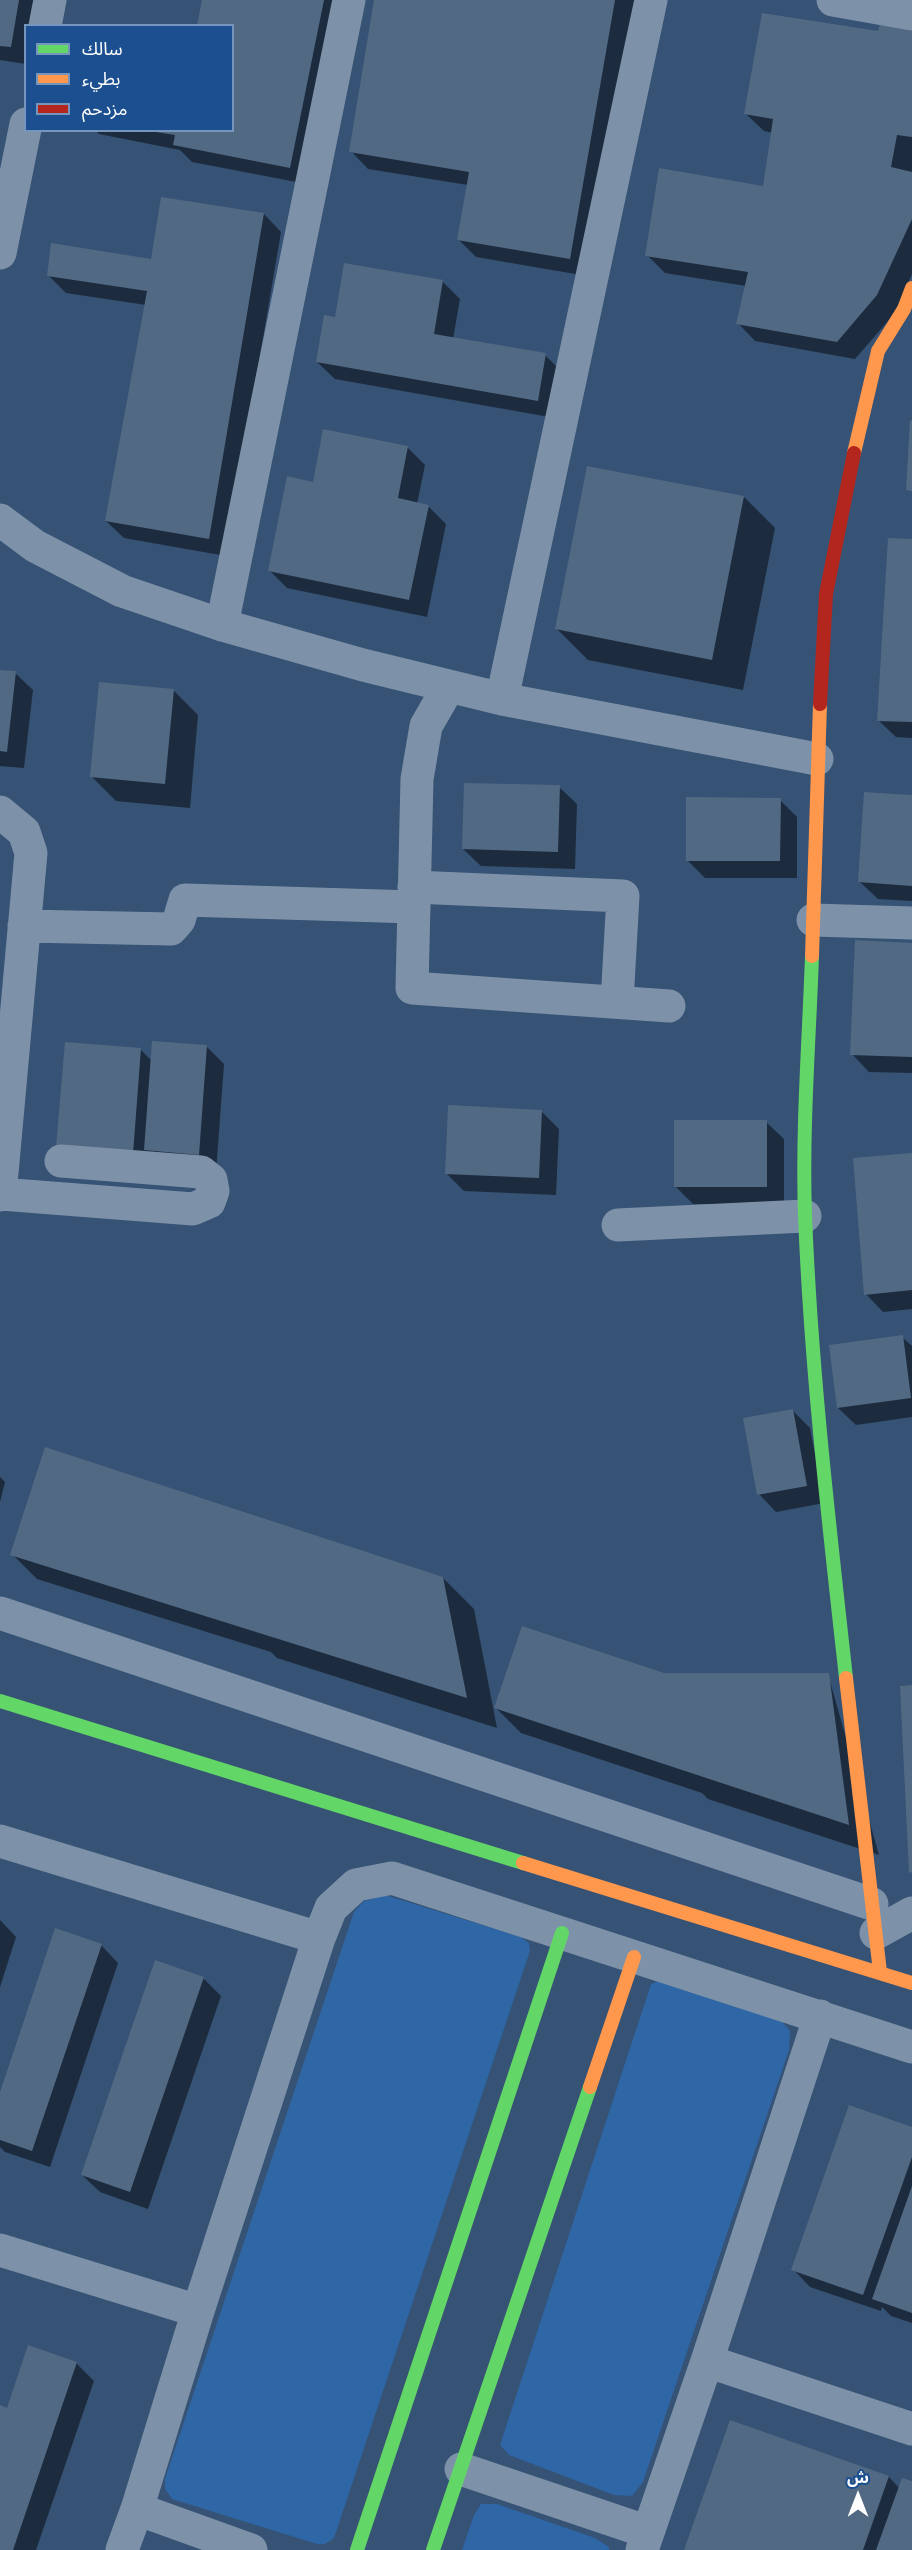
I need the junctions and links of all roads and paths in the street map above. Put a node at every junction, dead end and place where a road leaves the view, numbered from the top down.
1 (50, 0) edge
2 (349, 0) edge
3 (651, 0) edge
4 (833, 0) edge
5 (912, 14) edge
6 (45, 24) edge
7 (24, 132) edge
8 (0, 253) edge
9 (909, 303) edge
10 (0, 520) edge
11 (222, 625) junction
12 (449, 686) junction
13 (502, 699) junction
14 (817, 759) junction
15 (0, 812) edge
16 (414, 897) junction
17 (813, 920) junction
18 (912, 923) edge
19 (24, 926) junction
20 (617, 1002) junction
21 (669, 1006) dead end
22 (7, 1029) edge
23 (61, 1161) dead end
24 (0, 1195) edge
25 (805, 1216) junction
26 (618, 1225) dead end
27 (0, 1613) edge
28 (0, 1701) edge
29 (0, 1841) edge
30 (912, 1913) edge
31 (874, 1919) junction
32 (562, 1933) junction
33 (319, 1938) junction
34 (634, 1957) junction
35 (880, 1972) junction
36 (912, 1983) edge
37 (820, 2016) junction
38 (912, 2047) edge
39 (0, 2250) edge
40 (198, 2311) junction
41 (707, 2361) junction
42 (912, 2429) edge
43 (461, 2469) junction
44 (137, 2510) junction
45 (645, 2541) edge
46 (122, 2550) edge
47 (251, 2550) edge
48 (357, 2550) edge
49 (433, 2550) edge

1 - 6 street
2 - 11 street
3 - 13 street
4 - 5 street
7 - 8 street
9 - 14 street
10 - 11 street
11 - 12 street
12 - 13 street
12 - 16 street
13 - 14 street
14 - 17 street
15 - 19 street
16 - 19 street
16 - 20 street
16 - 20 street
17 - 18 street
17 - 25 street
19 - 22 street
20 - 21 street
22 - 24 street
23 - 24 street
25 - 26 street
25 - 31 street
27 - 31 street
28 - 35 street
29 - 33 street
30 - 31 street
31 - 35 street
32 - 33 street
32 - 34 street
32 - 48 street
33 - 40 street
34 - 37 street
34 - 43 street
35 - 36 street
37 - 38 street
37 - 41 street
39 - 40 street
40 - 44 street
41 - 42 street
41 - 45 street
43 - 45 street
43 - 49 street
44 - 46 street
44 - 47 street

